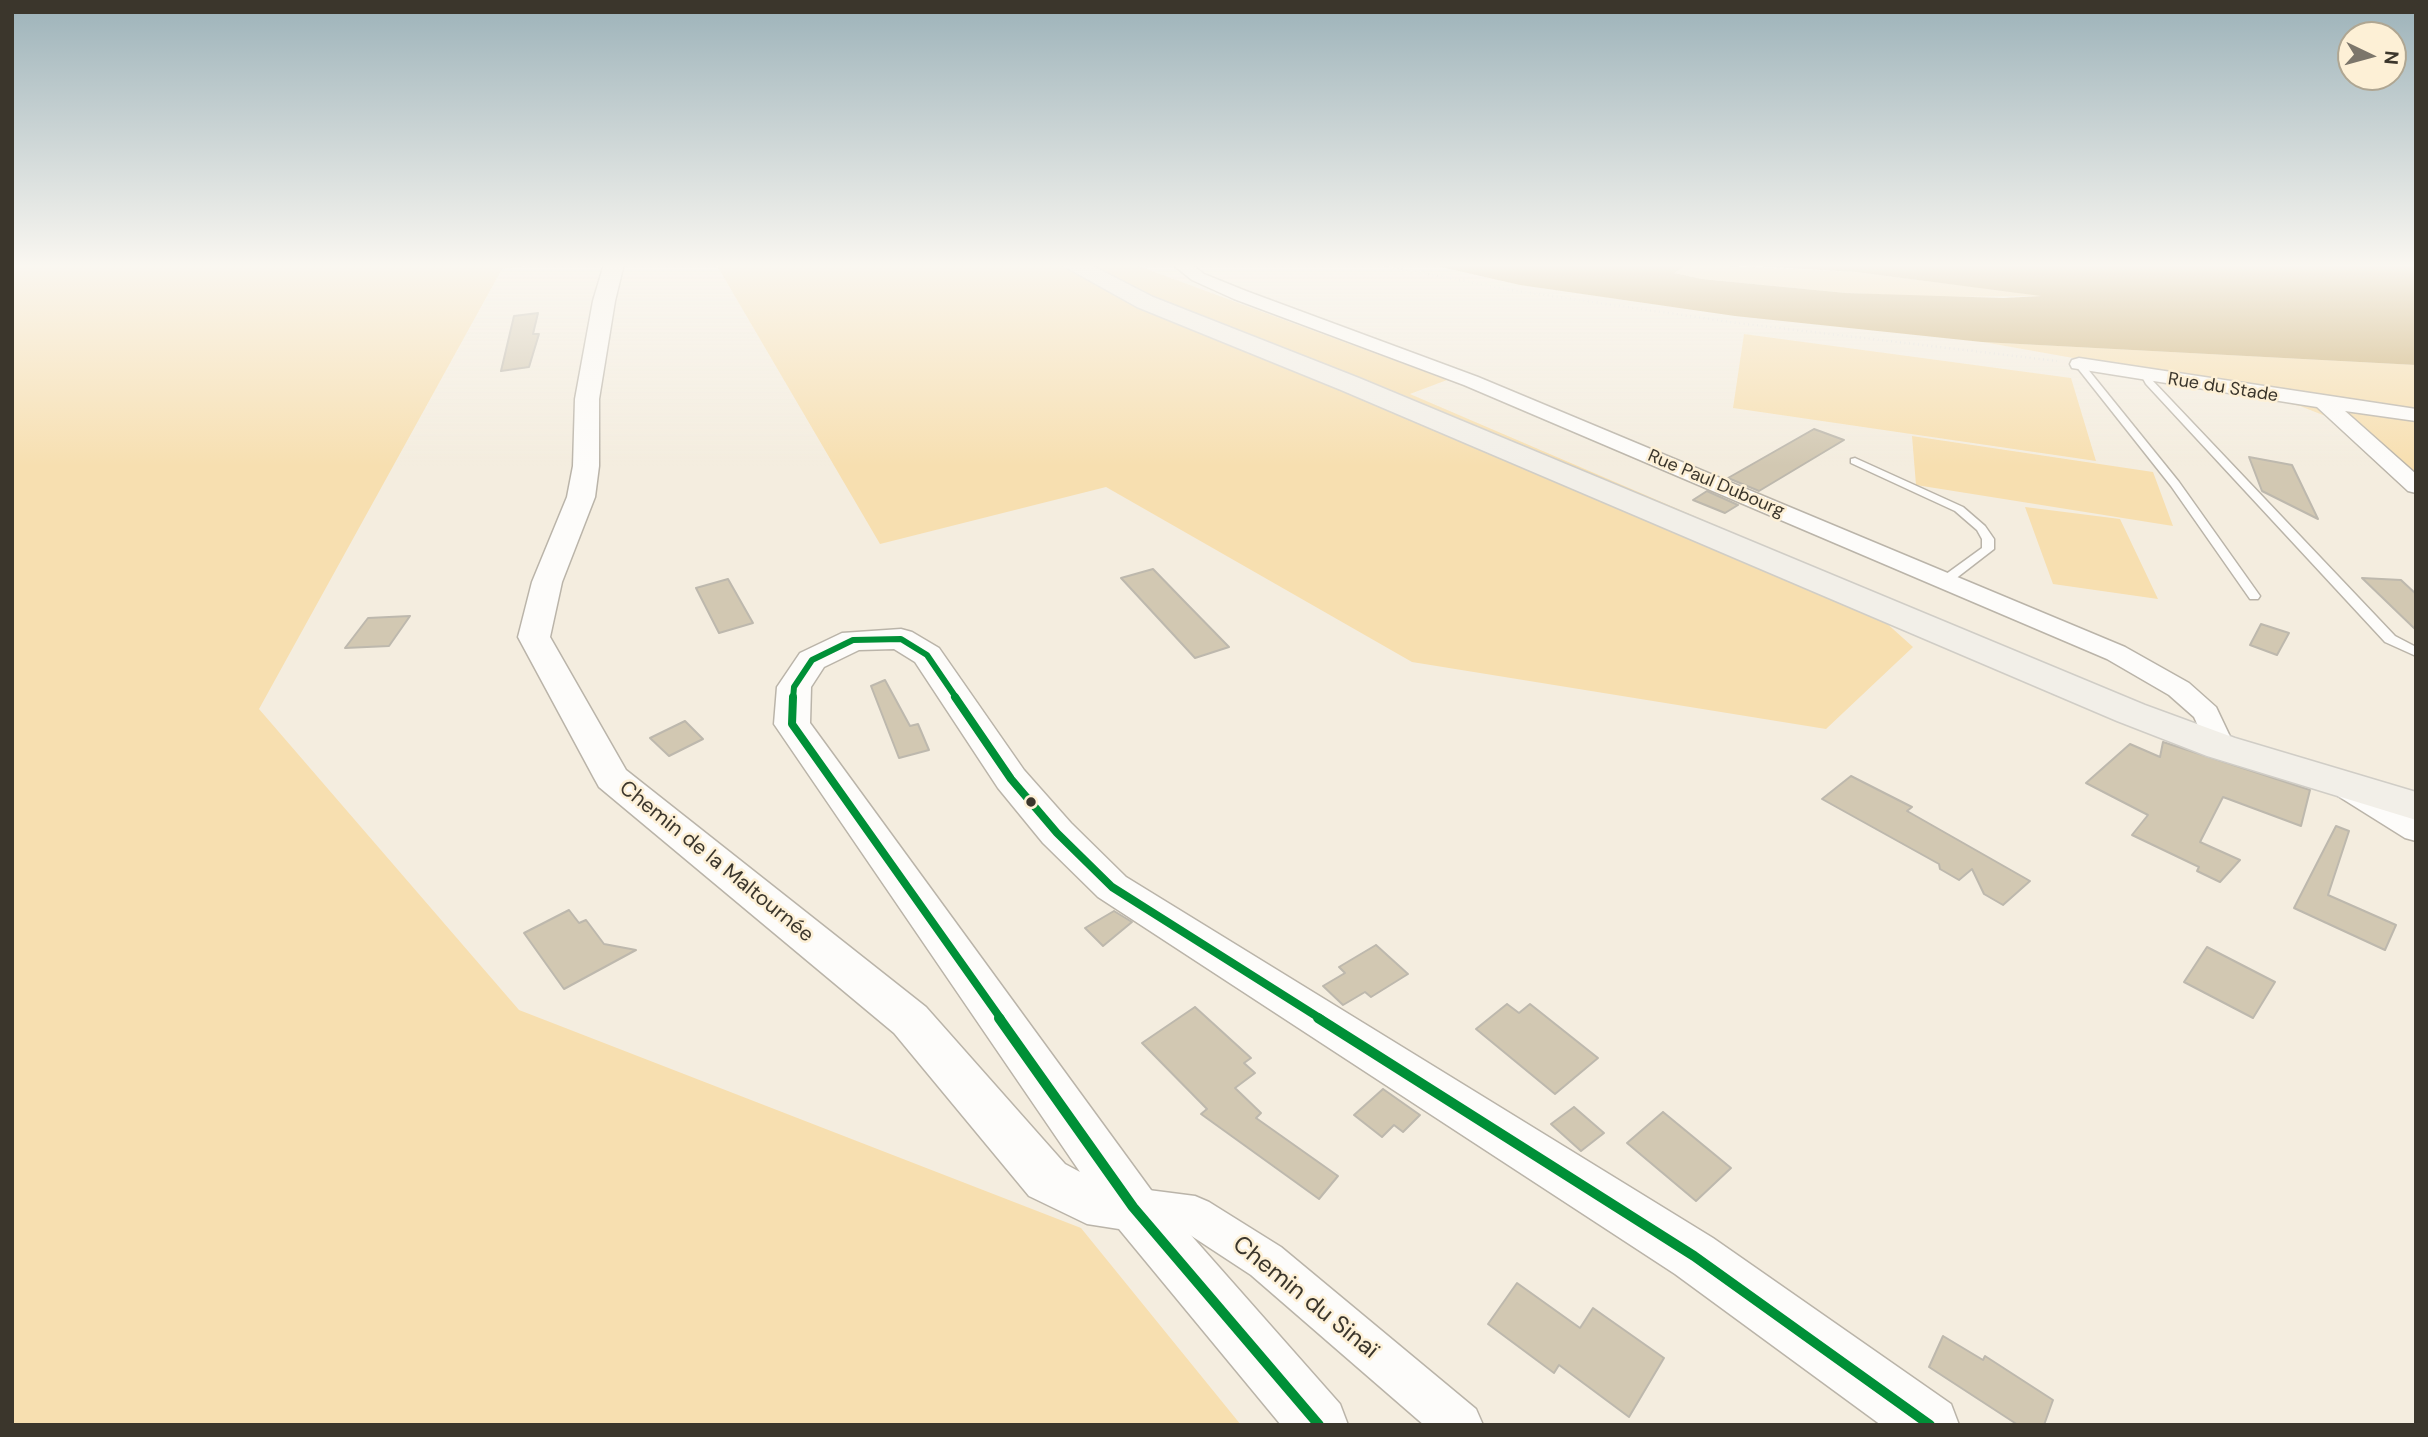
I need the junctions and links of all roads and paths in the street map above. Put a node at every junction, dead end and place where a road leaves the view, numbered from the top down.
1 (599, 331) edge
2 (1216, 331) edge
3 (1337, 331) edge
4 (1809, 331) edge
5 (2078, 364) junction
6 (2146, 375) junction
7 (2325, 404) junction
8 (2416, 415) edge
9 (1855, 461) dead end
10 (2416, 486) edge
11 (1946, 580) junction
12 (2254, 596) dead end
13 (2416, 652) edge
14 (2221, 747) junction
15 (2344, 786) junction
16 (2416, 806) edge
17 (2416, 830) edge
18 (1133, 1207) junction
19 (1319, 1425) edge
20 (1460, 1425) edge
21 (1930, 1425) edge

1 - 18 street, Chemin de la Maltournée
2 - 14 main road
3 - 11 street, Rue Paul Dubourg
4 - 5 path
5 - 6 street, Rue du Stade
5 - 12 lane
6 - 7 street, Rue du Stade
6 - 13 lane
7 - 8 street, Rue du Stade
7 - 10 street
9 - 11 lane
11 - 14 street, Rue Paul Dubourg
14 - 15 main road
15 - 16 main road
15 - 17 street
18 - 19 street
18 - 20 street, Chemin du Sinaï
18 - 21 street

